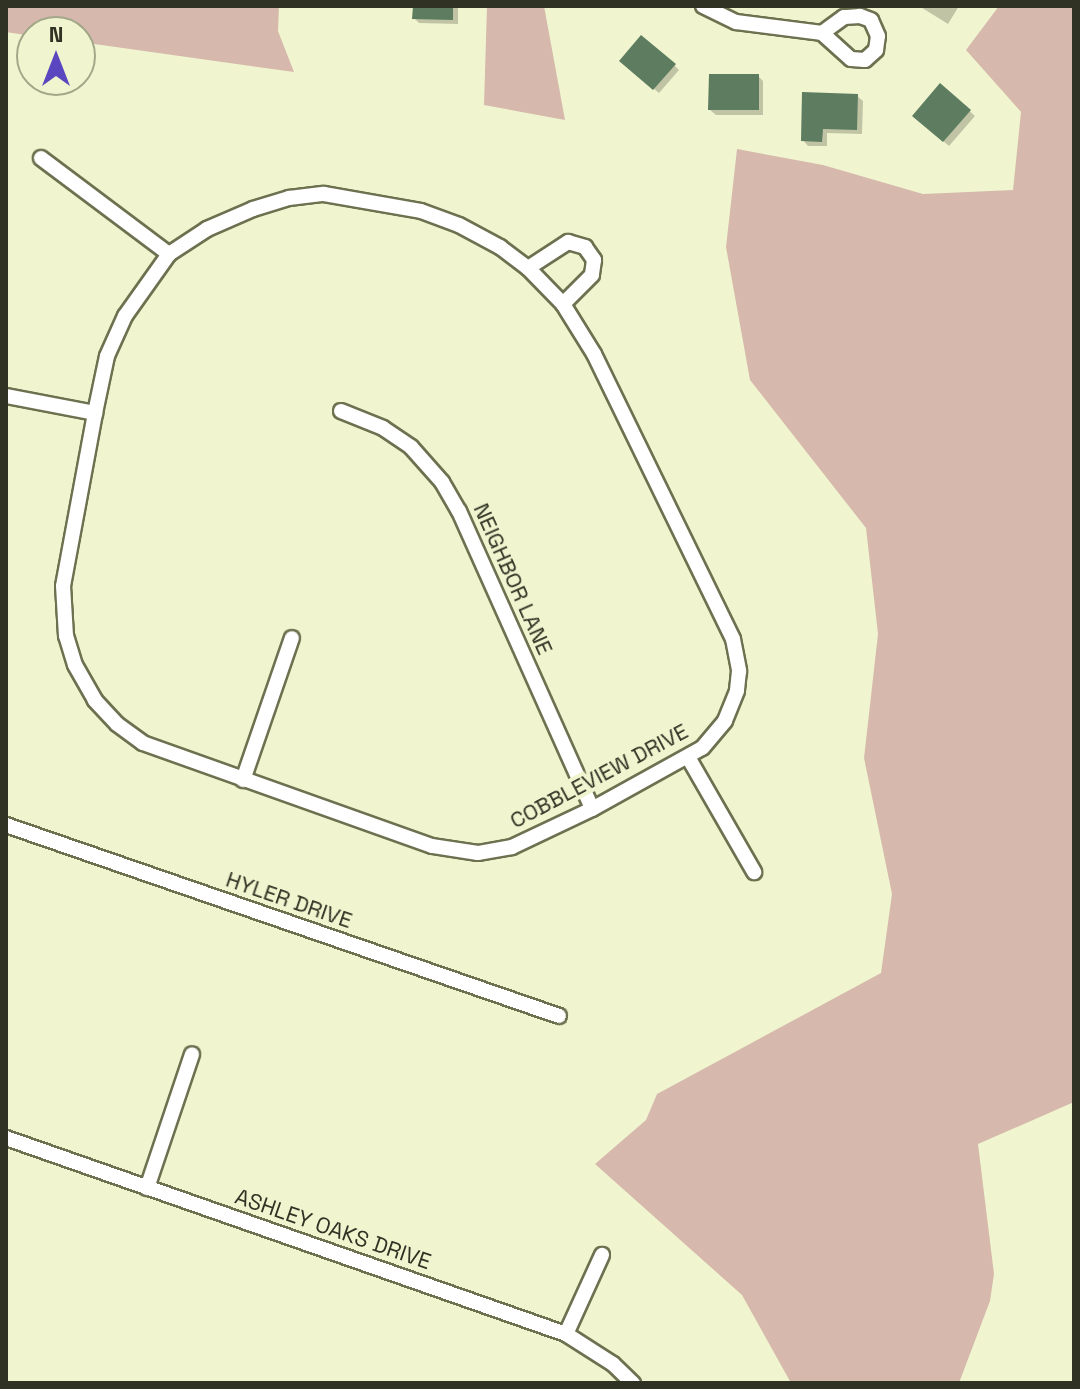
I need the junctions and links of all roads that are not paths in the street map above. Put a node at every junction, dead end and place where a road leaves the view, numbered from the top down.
1 (703, 6) edge
2 (822, 33) dead end
3 (41, 158) dead end
4 (169, 254) junction
5 (528, 268) junction
6 (563, 304) junction
7 (6, 396) edge
8 (341, 411) dead end
9 (95, 413) junction
10 (292, 638) dead end
11 (688, 757) junction
12 (243, 780) junction
13 (592, 809) junction
14 (6, 825) edge
15 (754, 872) dead end
16 (559, 1016) dead end
17 (192, 1054) dead end
18 (6, 1138) edge
19 (147, 1188) junction
20 (602, 1255) dead end
21 (566, 1334) junction
22 (633, 1383) edge

1 - 2 street
3 - 4 street
4 - 5 street, COBBLEVIEW DRIVE
4 - 9 street, COBBLEVIEW DRIVE
5 - 6 street, COBBLEVIEW DRIVE
5 - 6 street
6 - 11 street, COBBLEVIEW DRIVE
7 - 9 street
8 - 13 street, NEIGHBOR LANE
9 - 12 street, COBBLEVIEW DRIVE
10 - 12 street
11 - 13 street, COBBLEVIEW DRIVE
11 - 15 street
12 - 13 street, COBBLEVIEW DRIVE
14 - 16 street, HYLER DRIVE
17 - 19 street
18 - 19 street, ASHLEY OAKS DRIVE
19 - 21 street, ASHLEY OAKS DRIVE
20 - 21 street
21 - 22 street, ASHLEY OAKS DRIVE

